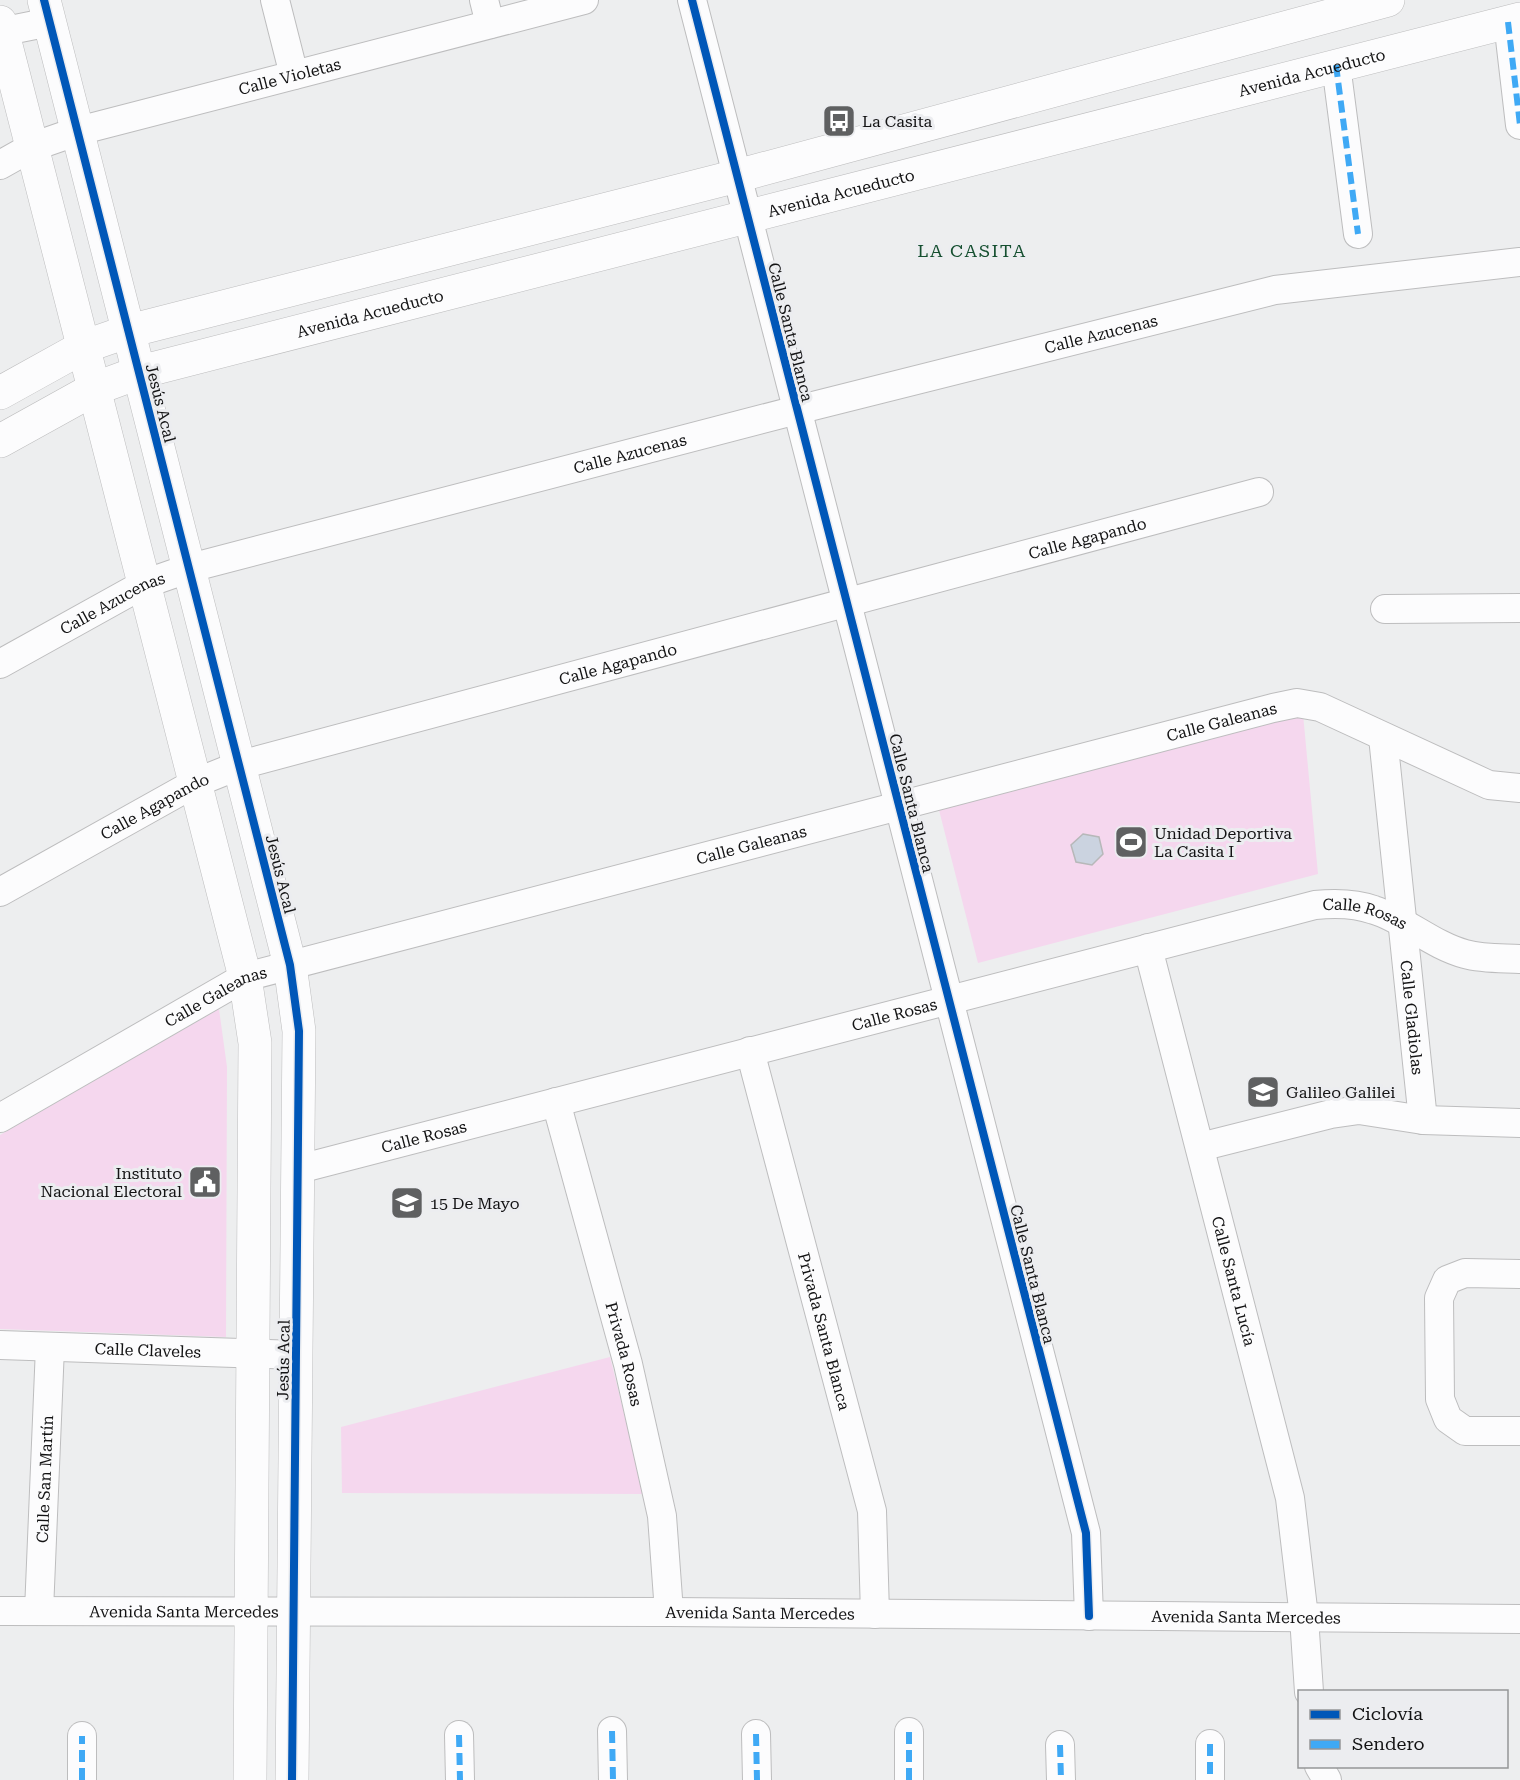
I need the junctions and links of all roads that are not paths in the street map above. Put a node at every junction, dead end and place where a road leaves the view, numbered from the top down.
1 (275, 0) edge
2 (584, 0) edge
3 (692, 0) edge
4 (1388, 0) edge
5 (47, 11) edge
6 (487, 12) edge
7 (1514, 20) edge
8 (1, 28) edge
9 (1336, 66) junction
10 (294, 75) junction
11 (1520, 125) edge
12 (78, 131) junction
13 (32, 147) junction
14 (0, 165) edge
15 (737, 176) junction
16 (748, 217) junction
17 (1359, 234) dead end
18 (1520, 262) edge
19 (129, 331) junction
20 (83, 347) junction
21 (140, 372) junction
22 (94, 389) junction
23 (0, 393) edge
24 (797, 410) junction
25 (0, 441) edge
26 (1259, 492) dead end
27 (190, 567) junction
28 (144, 584) junction
29 (846, 601) junction
30 (1520, 608) edge
31 (1385, 609) dead end
32 (0, 664) edge
33 (1383, 737) junction
34 (240, 765) junction
35 (195, 783) junction
36 (1520, 788) edge
37 (899, 806) junction
38 (0, 892) edge
39 (1402, 923) junction
40 (1148, 948) junction
41 (1520, 958) edge
42 (290, 965) junction
43 (245, 977) junction
44 (949, 1000) junction
45 (750, 1051) junction
46 (555, 1102) junction
47 (0, 1118) edge
48 (1424, 1120) junction
49 (1520, 1123) edge
50 (1200, 1147) junction
51 (299, 1169) junction
52 (1520, 1274) edge
53 (0, 1346) edge
54 (50, 1347) junction
55 (253, 1354) junction
56 (297, 1355) junction
57 (1520, 1431) edge
58 (0, 1611) edge
59 (39, 1611) junction
60 (294, 1611) junction
61 (251, 1612) junction
62 (669, 1612) junction
63 (875, 1614) junction
64 (1089, 1616) junction
65 (1304, 1617) junction
66 (1520, 1619) edge
67 (1309, 1690) edge
68 (612, 1731) dead end
69 (909, 1732) dead end
70 (756, 1734) dead end
71 (459, 1735) dead end
72 (82, 1736) dead end
73 (1210, 1744) dead end
74 (1060, 1745) dead end
75 (82, 1780) edge
76 (250, 1780) edge
77 (292, 1780) edge
78 (460, 1780) edge
79 (613, 1780) edge
80 (757, 1780) edge
81 (909, 1780) edge
82 (1061, 1780) edge
83 (1210, 1780) edge

1 - 10 street
2 - 6 street, Calle Violetas
3 - 15 street, Calle Santa Blanca
4 - 15 street
5 - 8 street
5 - 12 street, Jesús Acal
6 - 10 street, Calle Violetas
7 - 9 street, Avenida Acueducto
7 - 11 street
8 - 13 street, Jesús Acal
9 - 16 street, Avenida Acueducto
9 - 17 street
10 - 12 street, Calle Violetas
12 - 13 street, Calle Violetas
12 - 19 street, Jesús Acal
13 - 14 street, Calle Violetas
13 - 20 street, Jesús Acal
15 - 16 street, Calle Santa Blanca
15 - 19 street
16 - 21 street, Avenida Acueducto
16 - 24 street, Calle Santa Blanca
18 - 24 street, Calle Azucenas
19 - 20 street
19 - 21 street, Jesús Acal
20 - 22 street, Jesús Acal
20 - 23 street
21 - 22 street, Avenida Acueducto
21 - 27 street, Jesús Acal
22 - 25 street, Avenida Acueducto
22 - 28 street, Jesús Acal
24 - 27 street, Calle Azucenas
24 - 29 street, Calle Santa Blanca
26 - 29 street, Calle Agapando
27 - 28 street, Calle Azucenas
27 - 34 street, Jesús Acal
28 - 32 street, Calle Azucenas
28 - 35 street, Jesús Acal
29 - 34 street, Calle Agapando
29 - 37 street, Calle Santa Blanca
30 - 31 street
33 - 36 street, Calle Galeanas
33 - 37 street, Calle Galeanas
33 - 39 street, Calle Gladiolas
34 - 35 street, Calle Agapando
34 - 42 street, Jesús Acal
35 - 38 street, Calle Agapando
35 - 43 street, Jesús Acal
37 - 42 street, Calle Galeanas
37 - 44 street, Calle Santa Blanca
39 - 40 street, Calle Rosas
39 - 41 street, Calle Rosas
39 - 48 street, Calle Gladiolas
40 - 44 street, Calle Rosas
40 - 50 street, Calle Santa Lucía
42 - 43 street, Calle Galeanas
42 - 51 street, Jesús Acal
43 - 47 street, Calle Galeanas
43 - 55 street, Jesús Acal
44 - 45 street, Calle Rosas
44 - 64 street, Calle Santa Blanca
45 - 46 street, Calle Rosas
45 - 63 street, Privada Santa Blanca
46 - 51 street, Calle Rosas
46 - 62 street, Privada Rosas
48 - 49 street
48 - 50 street
50 - 65 street, Calle Santa Lucía
51 - 56 street, Jesús Acal
52 - 57 street
53 - 54 street, Calle Claveles
54 - 55 street, Calle Claveles
54 - 59 street, Calle San Martín
55 - 56 street, Calle Claveles
55 - 61 street, Jesús Acal
56 - 60 street, Jesús Acal
58 - 59 street, Avenida Santa Mercedes
59 - 61 street, Avenida Santa Mercedes
60 - 61 street, Avenida Santa Mercedes
60 - 62 street, Avenida Santa Mercedes
60 - 77 street, Jesús Acal
61 - 76 street, Jesús Acal
62 - 63 street, Avenida Santa Mercedes
63 - 64 street, Avenida Santa Mercedes
64 - 65 street, Avenida Santa Mercedes
65 - 66 street, Avenida Santa Mercedes
65 - 67 street, Calle Santa Lucía
68 - 79 street
69 - 81 street
70 - 80 street
71 - 78 street
72 - 75 street
73 - 83 street
74 - 82 street

